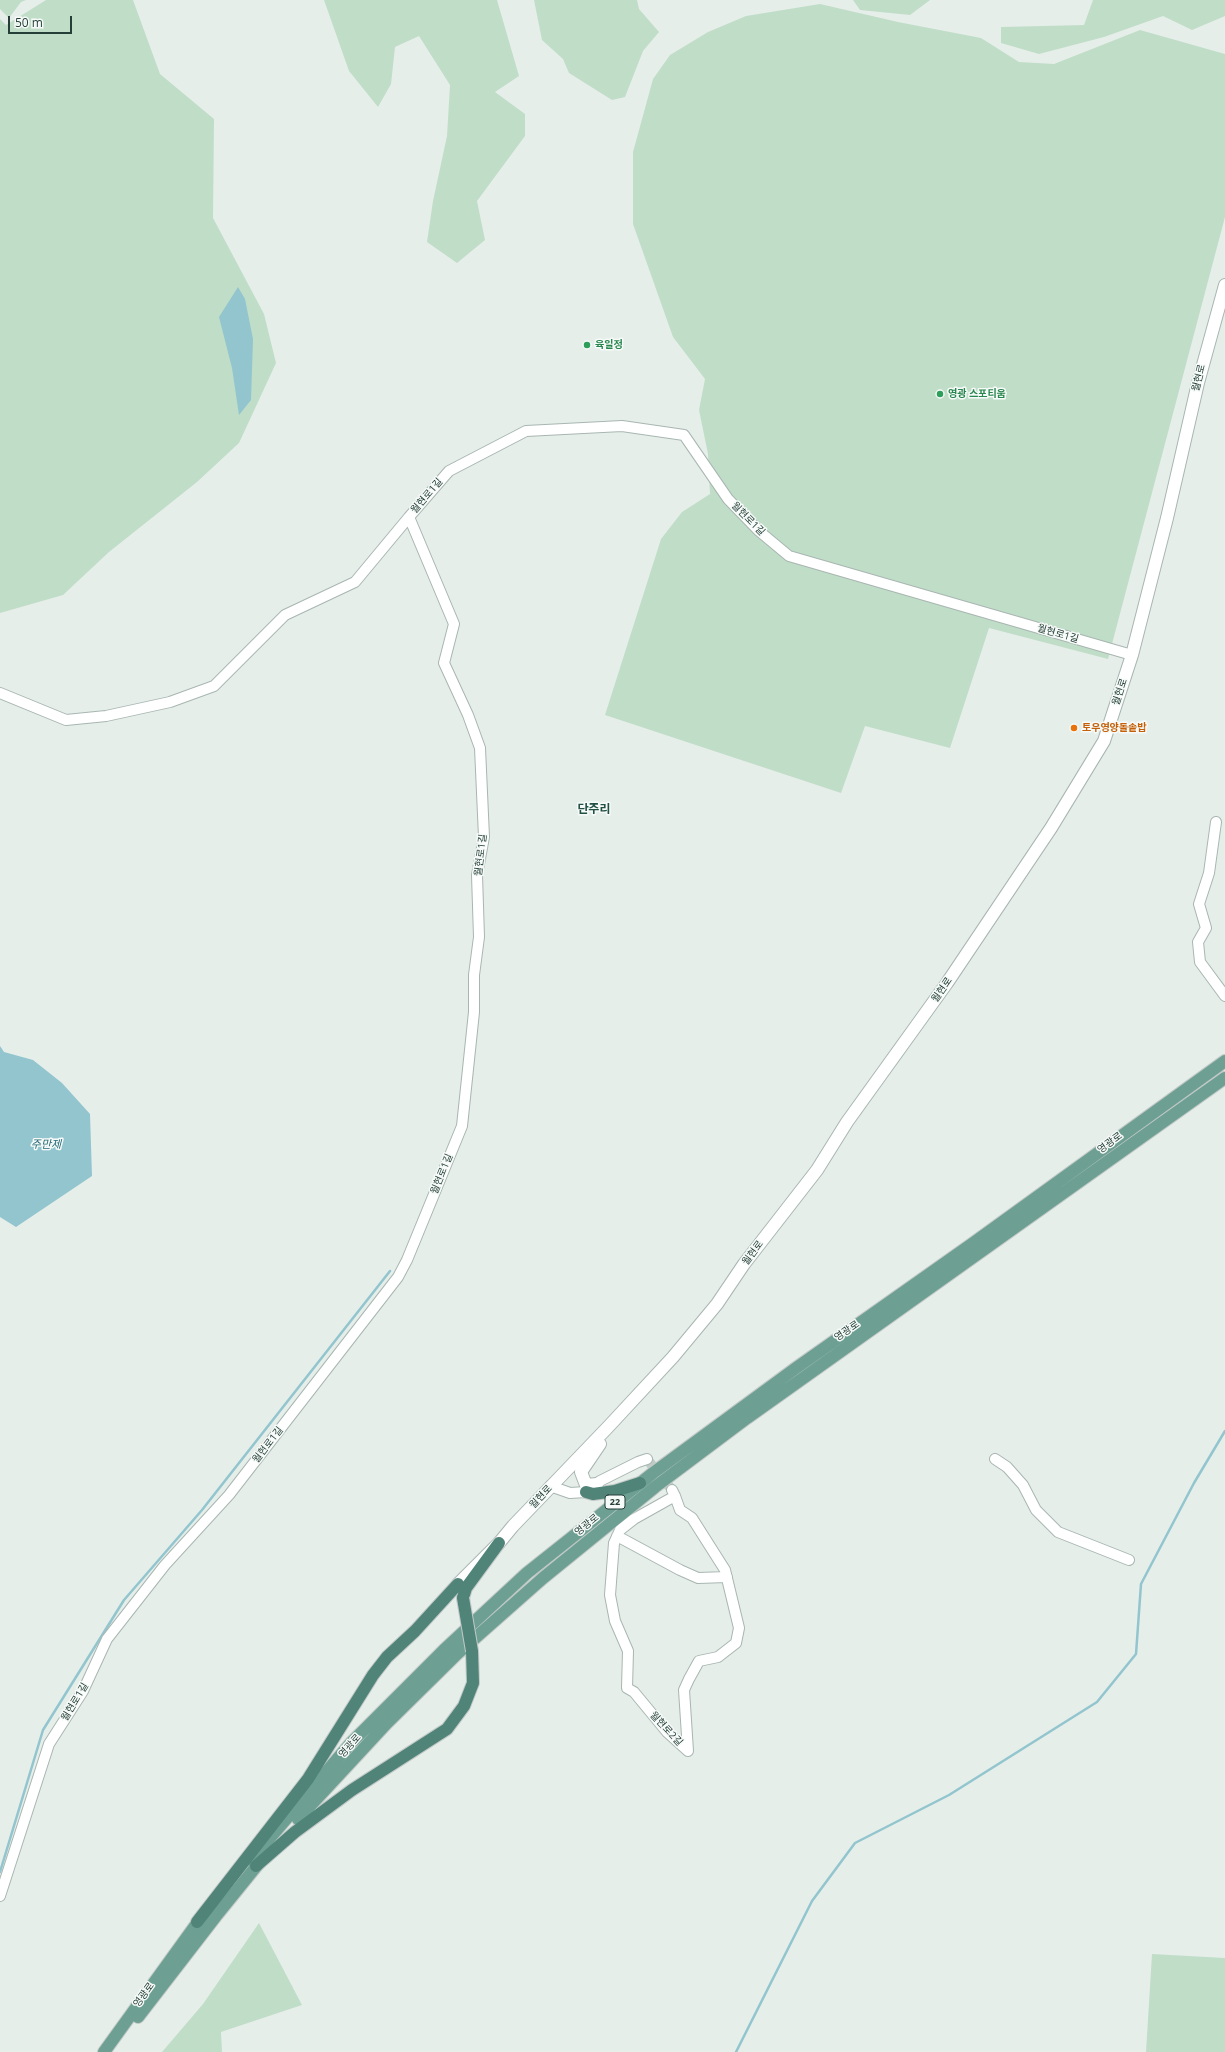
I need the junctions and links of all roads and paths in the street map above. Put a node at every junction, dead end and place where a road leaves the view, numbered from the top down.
1 (1225, 286) edge
2 (409, 517) junction
3 (1132, 655) junction
4 (0, 693) edge
5 (1216, 822) dead end
6 (1225, 996) edge
7 (1225, 1061) edge
8 (1225, 1078) edge
9 (629, 1405) junction
10 (647, 1459) dead end
11 (995, 1459) dead end
12 (640, 1483) junction
13 (596, 1484) junction
14 (550, 1486) junction
15 (586, 1492) junction
16 (617, 1536) junction
17 (499, 1543) junction
18 (1129, 1560) dead end
19 (727, 1577) junction
20 (458, 1584) joint
21 (256, 1866) junction
22 (0, 1896) edge
23 (197, 1922) junction
24 (104, 2052) edge
25 (113, 2052) edge

1 - 3 street, 월현로
2 - 3 street, 월현로1길
2 - 4 street
2 - 22 street, 월현로1길
3 - 9 street, 월현로
5 - 6 street
7 - 12 main road, 영광로 / 22
8 - 21 main road, 영광로 / 22
9 - 13 street
9 - 14 street, 월현로
10 - 13 street
11 - 18 street
12 - 15 highway
12 - 23 main road, 영광로 / 22
13 - 15 street
14 - 15 street
14 - 17 street, 월현로
16 - 19 street
16 - 19 street, 월현로2길
16 - 19 street, 월현로2길
17 - 20 street, 월현로
17 - 21 highway, bridge
20 - 23 highway
21 - 25 main road, 영광로 / 22
23 - 24 main road, 영광로 / 22

